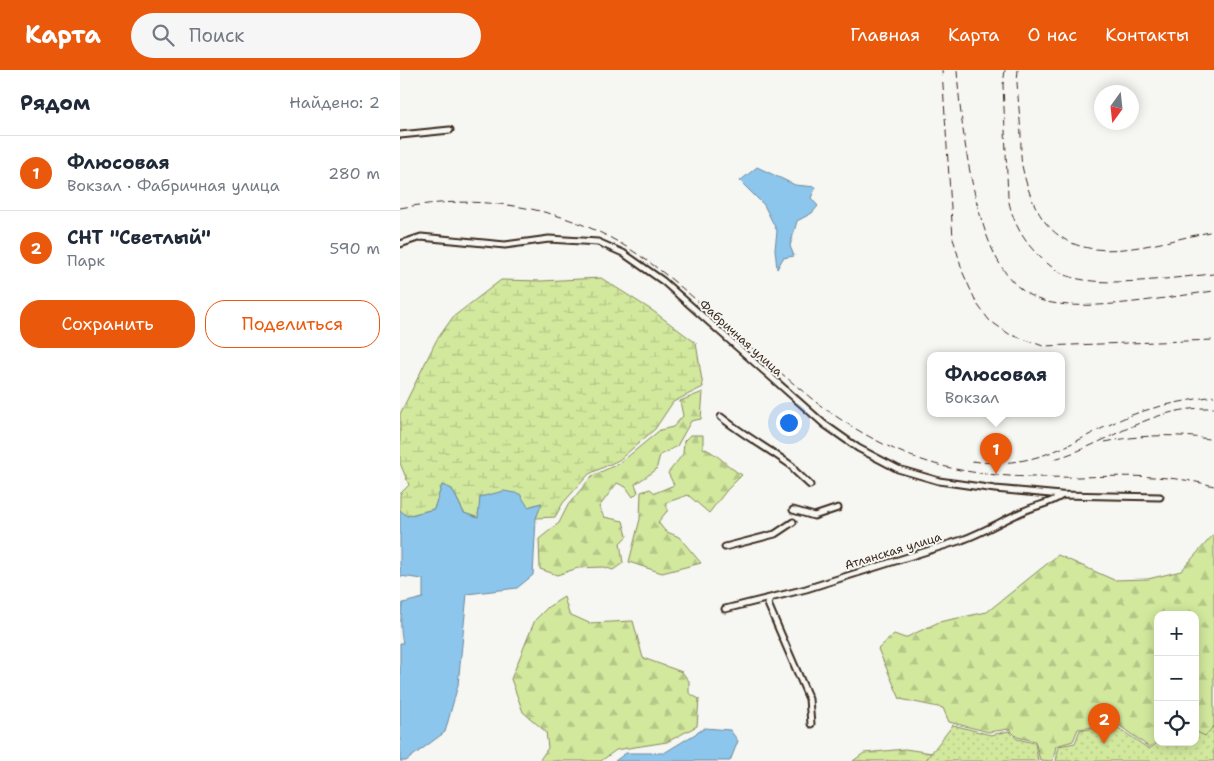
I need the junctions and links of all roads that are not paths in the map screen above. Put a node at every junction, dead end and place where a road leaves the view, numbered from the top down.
1 (450, 130) dead end
2 (400, 135) edge
3 (400, 244) edge
4 (721, 417) dead end
5 (810, 485) dead end
6 (1061, 495) junction
7 (1160, 498) dead end
8 (838, 508) dead end
9 (793, 510) dead end
10 (793, 522) dead end
11 (725, 547) dead end
12 (770, 599) junction
13 (725, 609) dead end
14 (812, 724) dead end

1 - 2 street
3 - 6 street, Фабричная улица
4 - 5 street
6 - 7 street, Фабричная улица
6 - 12 street, Атлянская улица
8 - 9 street
10 - 11 street
12 - 13 street, Атлянская улица
12 - 14 street

